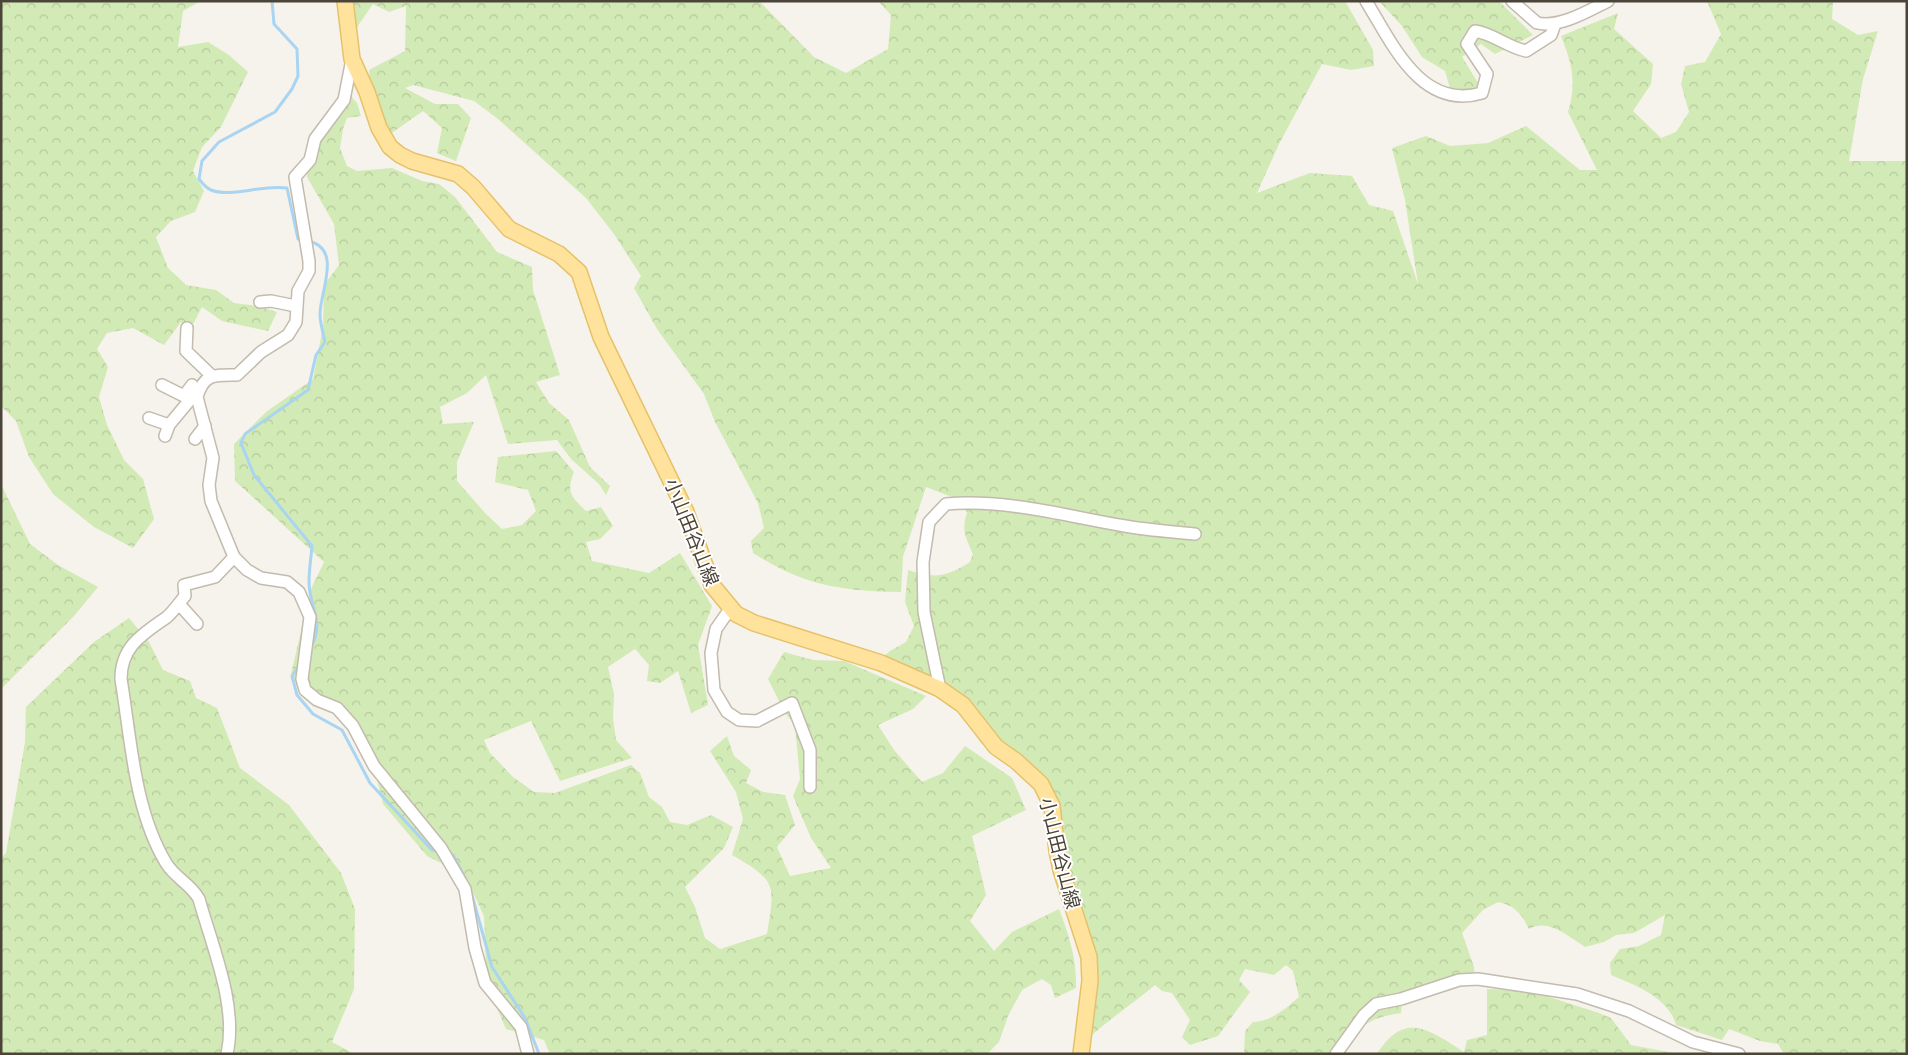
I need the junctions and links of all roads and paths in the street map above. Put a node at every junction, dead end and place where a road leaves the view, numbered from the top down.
1 (345, 1) edge
2 (1366, 1) edge
3 (1512, 1) edge
4 (1608, 1) edge
5 (1555, 24) junction
6 (352, 59) junction
7 (260, 302) dead end
8 (296, 306) junction
9 (187, 328) dead end
10 (209, 378) junction
11 (162, 385) dead end
12 (199, 389) junction
13 (149, 418) dead end
14 (205, 426) junction
15 (195, 438) dead end
16 (1194, 534) dead end
17 (234, 557) junction
18 (179, 604) junction
19 (730, 609) junction
20 (197, 624) dead end
21 (940, 688) junction
22 (810, 787) dead end
23 (1081, 1053) edge
24 (227, 1054) edge
25 (528, 1054) edge
26 (1336, 1054) edge
27 (1739, 1054) edge

1 - 6 main road, 小山田谷山線
2 - 5 street
3 - 5 street
4 - 5 street
6 - 8 street
6 - 19 main road, 小山田谷山線
7 - 8 street
8 - 10 street
9 - 10 street
10 - 11 street
10 - 12 street
12 - 13 street
12 - 14 street
14 - 15 street
14 - 17 street
16 - 21 street
17 - 18 street
17 - 25 street
18 - 20 street
18 - 24 street
19 - 21 main road, 小山田谷山線
19 - 22 street
21 - 23 main road, 小山田谷山線
26 - 27 street

